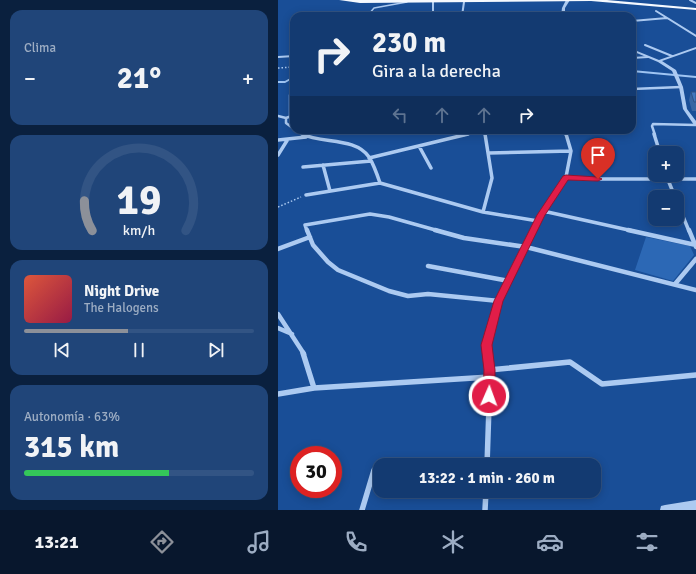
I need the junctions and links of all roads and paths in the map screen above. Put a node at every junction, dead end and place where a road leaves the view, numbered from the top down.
1 (341, 0) edge
2 (355, 0) edge
3 (450, 0) edge
4 (567, 0) edge
5 (690, 0) edge
6 (348, 1) junction
7 (544, 1) edge
8 (407, 2) junction
9 (433, 2) junction
10 (442, 2) junction
11 (464, 2) junction
12 (696, 3) edge
13 (696, 10) edge
14 (656, 11) dead end
15 (371, 12) edge
16 (433, 12) edge
17 (463, 12) edge
18 (562, 12) edge
19 (667, 18) junction
20 (636, 21) edge
21 (696, 36) edge
22 (645, 45) dead end
23 (696, 48) edge
24 (636, 52) edge
25 (290, 56) edge
26 (672, 56) junction
27 (278, 57) edge
28 (648, 57) junction
29 (636, 58) edge
30 (659, 61) junction
31 (290, 67) edge
32 (278, 68) edge
33 (681, 87) junction
34 (636, 89) edge
35 (290, 95) edge
36 (278, 116) edge
37 (288, 117) junction
38 (696, 125) edge
39 (290, 126) edge
40 (304, 134) edge
41 (468, 134) edge
42 (485, 134) edge
43 (566, 134) edge
44 (308, 136) junction
45 (288, 139) junction
46 (278, 140) edge
47 (419, 146) junction
48 (658, 146) edge
49 (571, 151) junction
50 (489, 153) junction
51 (278, 155) edge
52 (370, 160) junction
53 (323, 165) junction
54 (303, 167) dead end
55 (431, 168) dead end
56 (566, 177) junction
57 (648, 177) edge
58 (684, 178) edge
59 (696, 179) edge
60 (380, 182) junction
61 (330, 191) junction
62 (306, 195) joint
63 (278, 207) edge
64 (543, 210) junction
65 (483, 212) junction
66 (684, 218) edge
67 (538, 221) junction
68 (310, 238) junction
69 (696, 246) edge
70 (526, 247) junction
71 (278, 249) edge
72 (696, 259) edge
73 (428, 266) dead end
74 (509, 281) junction
75 (675, 284) junction
76 (696, 290) edge
77 (498, 301) junction
78 (278, 314) edge
79 (278, 328) edge
80 (292, 334) junction
81 (490, 370) junction
82 (696, 375) edge
83 (490, 377) junction
84 (314, 388) junction
85 (278, 394) edge
86 (486, 458) edge
87 (373, 473) edge
88 (486, 498) edge
89 (696, 505) edge
90 (362, 510) edge
91 (485, 510) edge
92 (665, 510) edge

1 - 6 main road
2 - 6 street
3 - 10 street
4 - 7 main road
4 - 13 main road
4 - 18 street
5 - 12 street
6 - 8 main road
7 - 11 main road
8 - 9 main road
8 - 15 lane
9 - 10 main road
9 - 16 street
10 - 11 main road
11 - 17 street
14 - 19 street
19 - 20 street
19 - 21 street
22 - 26 street
23 - 26 street
24 - 28 street
25 - 27 street
26 - 30 street
28 - 29 street
28 - 30 street
30 - 33 street
31 - 32 path
33 - 34 street
33 - 38 street
35 - 37 street
36 - 37 street
37 - 39 street
38 - 48 street
40 - 44 street
41 - 47 street
42 - 50 street
43 - 49 street
44 - 45 street
44 - 52 street
45 - 46 street
45 - 51 street
47 - 52 street
47 - 55 street
49 - 50 street
49 - 56 street
50 - 65 street
52 - 53 street
52 - 60 street
53 - 54 street
53 - 61 street
56 - 57 street
56 - 64 street
58 - 59 street
60 - 61 street
60 - 65 street
61 - 62 street
62 - 63 path
64 - 67 street
64 - 69 street
65 - 67 street
66 - 69 street
67 - 70 street
68 - 70 street
68 - 71 street
68 - 77 street
70 - 74 street
70 - 75 street
72 - 75 street
73 - 74 street
74 - 77 street
75 - 76 street
77 - 81 street
78 - 80 street
79 - 80 street
80 - 84 street
81 - 82 street
81 - 83 street
83 - 84 street
83 - 86 street
84 - 85 street
87 - 90 street
88 - 91 street
89 - 92 street

